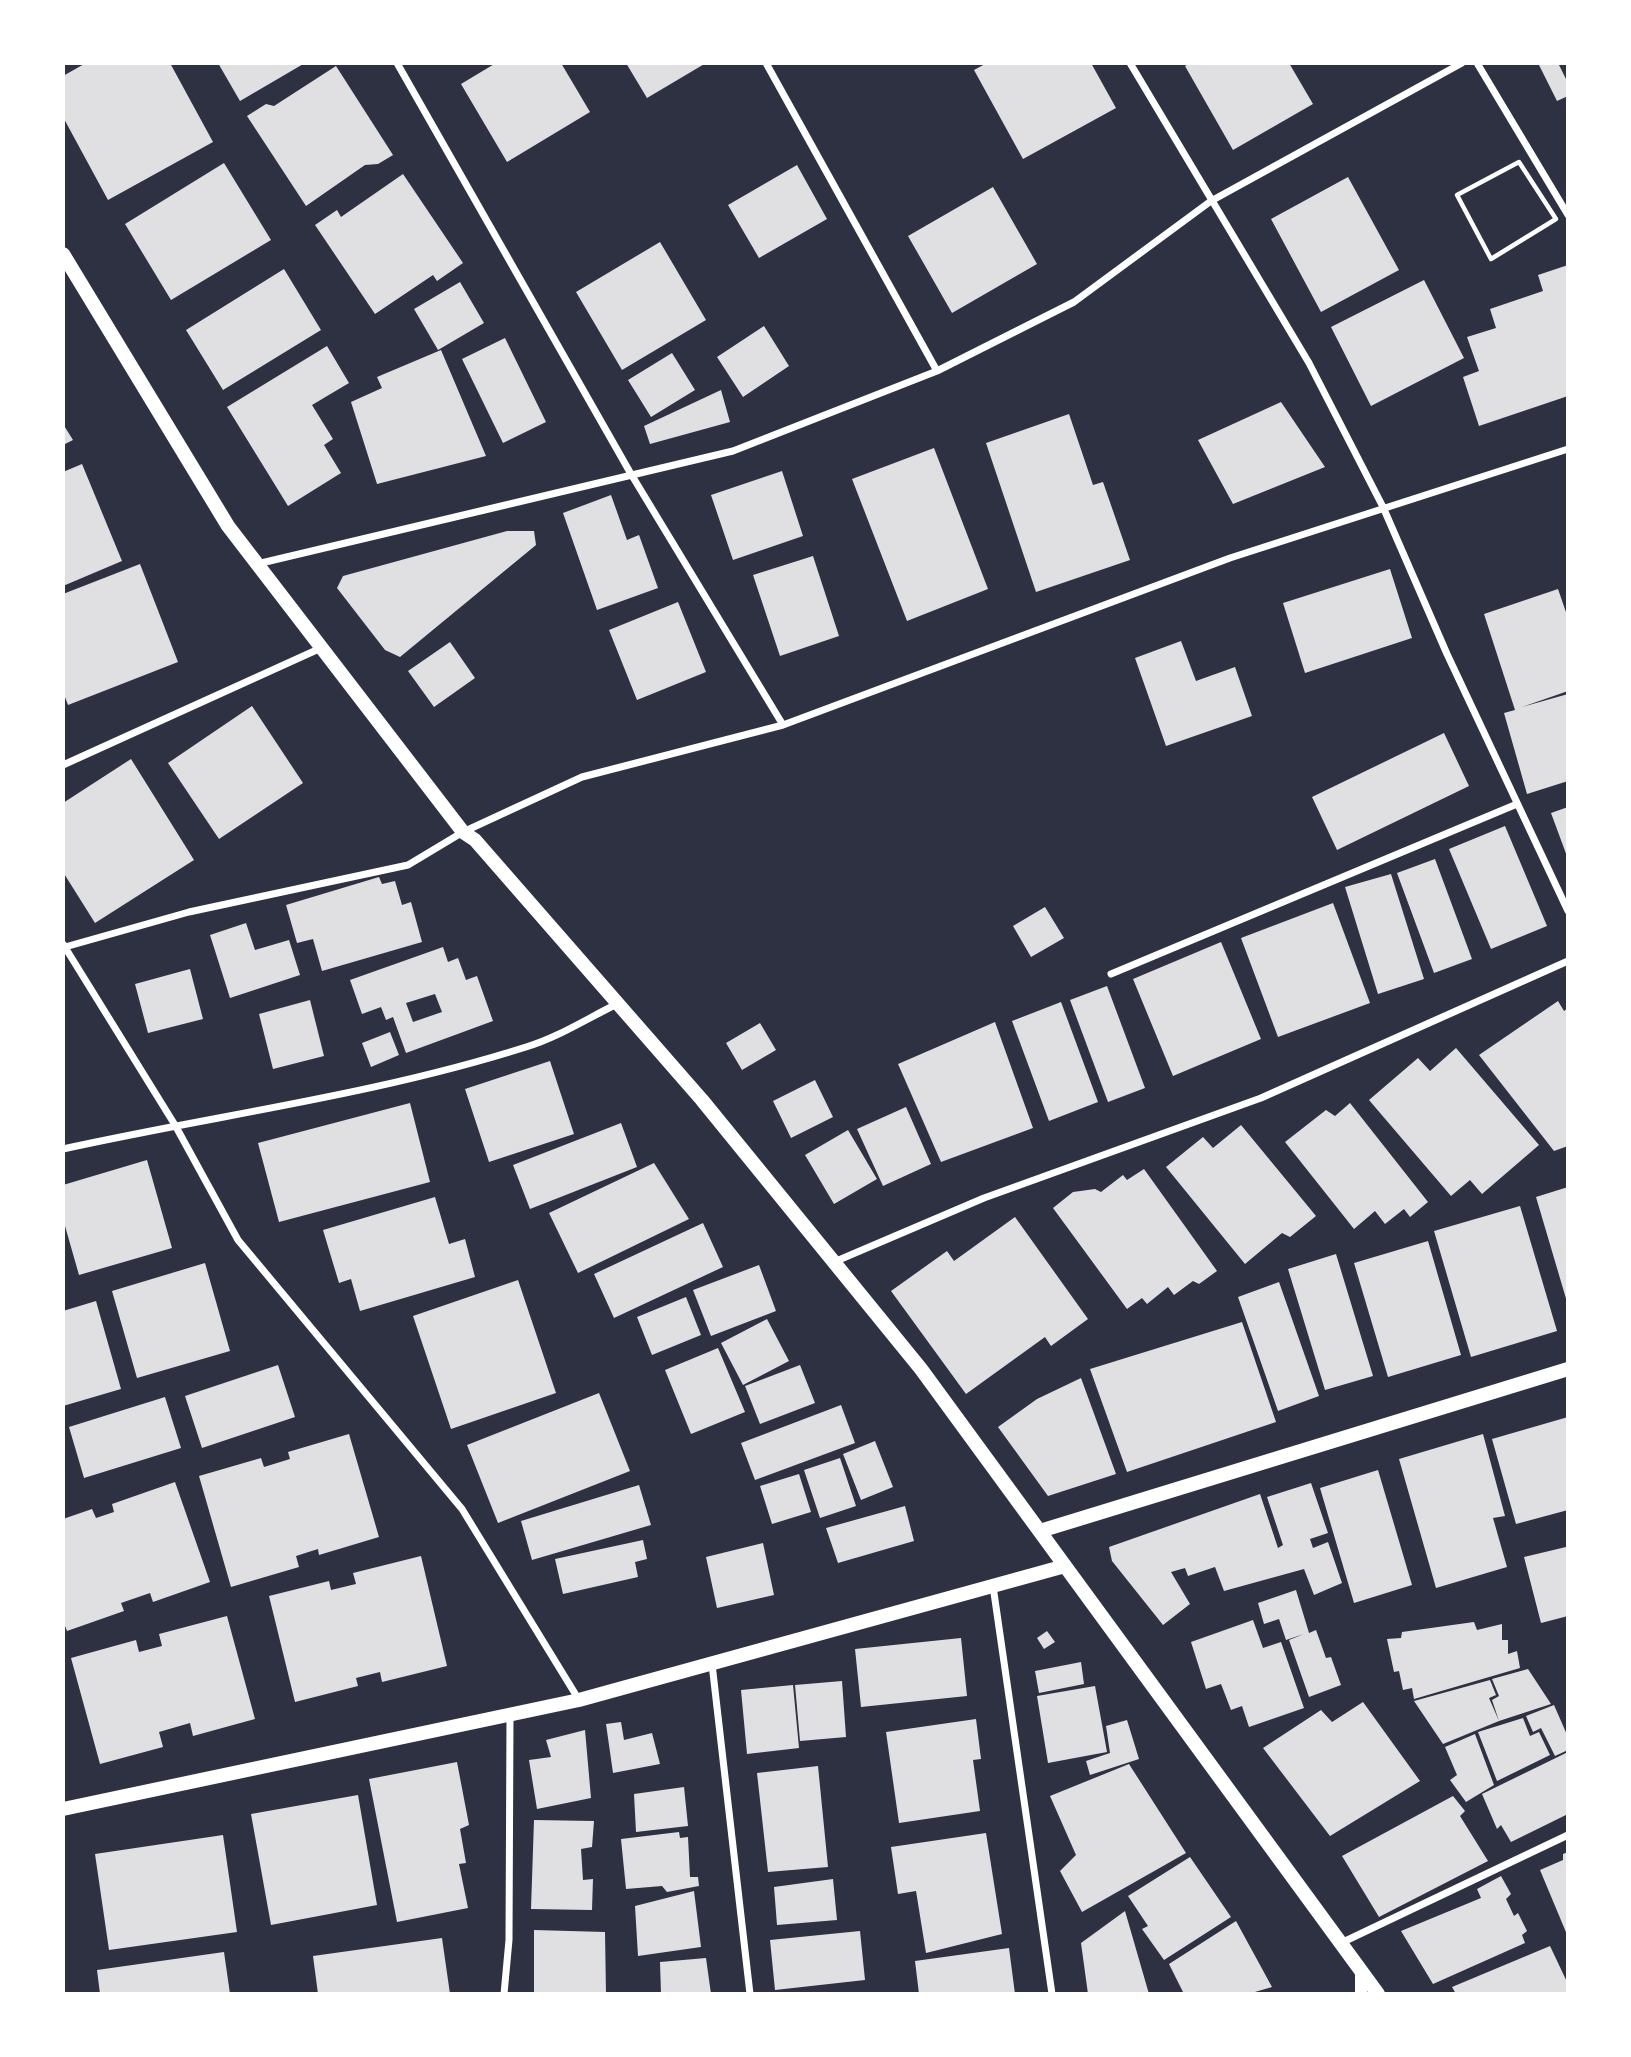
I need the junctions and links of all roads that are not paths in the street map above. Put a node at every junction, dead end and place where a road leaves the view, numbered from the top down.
1 (397, 63) edge
2 (766, 63) edge
3 (1130, 63) edge
4 (1462, 63) edge
5 (1477, 63) edge
6 (1212, 201) junction
7 (1568, 215) edge
8 (63, 254) edge
9 (937, 371) junction
10 (1568, 449) edge
11 (631, 474) junction
12 (1383, 507) junction
13 (257, 564) junction
14 (321, 648) junction
15 (783, 725) junction
16 (63, 765) edge
17 (1517, 804) junction
18 (463, 832) junction
19 (1568, 911) edge
20 (64, 945) edge
21 (1568, 961) edge
22 (1111, 974) dead end
23 (618, 1003) junction
24 (175, 1125) junction
25 (63, 1149) edge
26 (835, 1262) junction
27 (1568, 1369) edge
28 (1040, 1531) junction
29 (1065, 1566) junction
30 (993, 1586) junction
31 (712, 1663) junction
32 (579, 1700) junction
33 (510, 1716) junction
34 (63, 1809) edge
35 (1568, 1835) edge
36 (1341, 1944) junction
37 (1361, 1971) junction
38 (504, 1994) edge
39 (750, 1994) edge
40 (1052, 1994) edge
41 (1361, 1994) edge
42 (1378, 1994) edge

1 - 11 street
2 - 9 street
3 - 6 street
4 - 6 street
5 - 7 street
6 - 9 street
6 - 12 street
8 - 13 main road
9 - 11 street
10 - 12 street
11 - 13 street
11 - 15 street
12 - 15 street
12 - 17 street
13 - 14 main road
14 - 16 street
14 - 18 main road
15 - 18 street
17 - 19 street
17 - 22 street
18 - 20 street
18 - 23 main road
20 - 24 street
21 - 26 street
23 - 24 street
23 - 26 main road
24 - 25 street
24 - 32 street
26 - 28 main road
27 - 28 main road
28 - 29 main road
29 - 30 main road
29 - 36 main road
30 - 31 main road
30 - 40 street
31 - 32 main road
31 - 39 street
32 - 33 main road
33 - 34 main road
33 - 38 street
35 - 36 street
36 - 37 main road
37 - 41 street
37 - 42 main road

